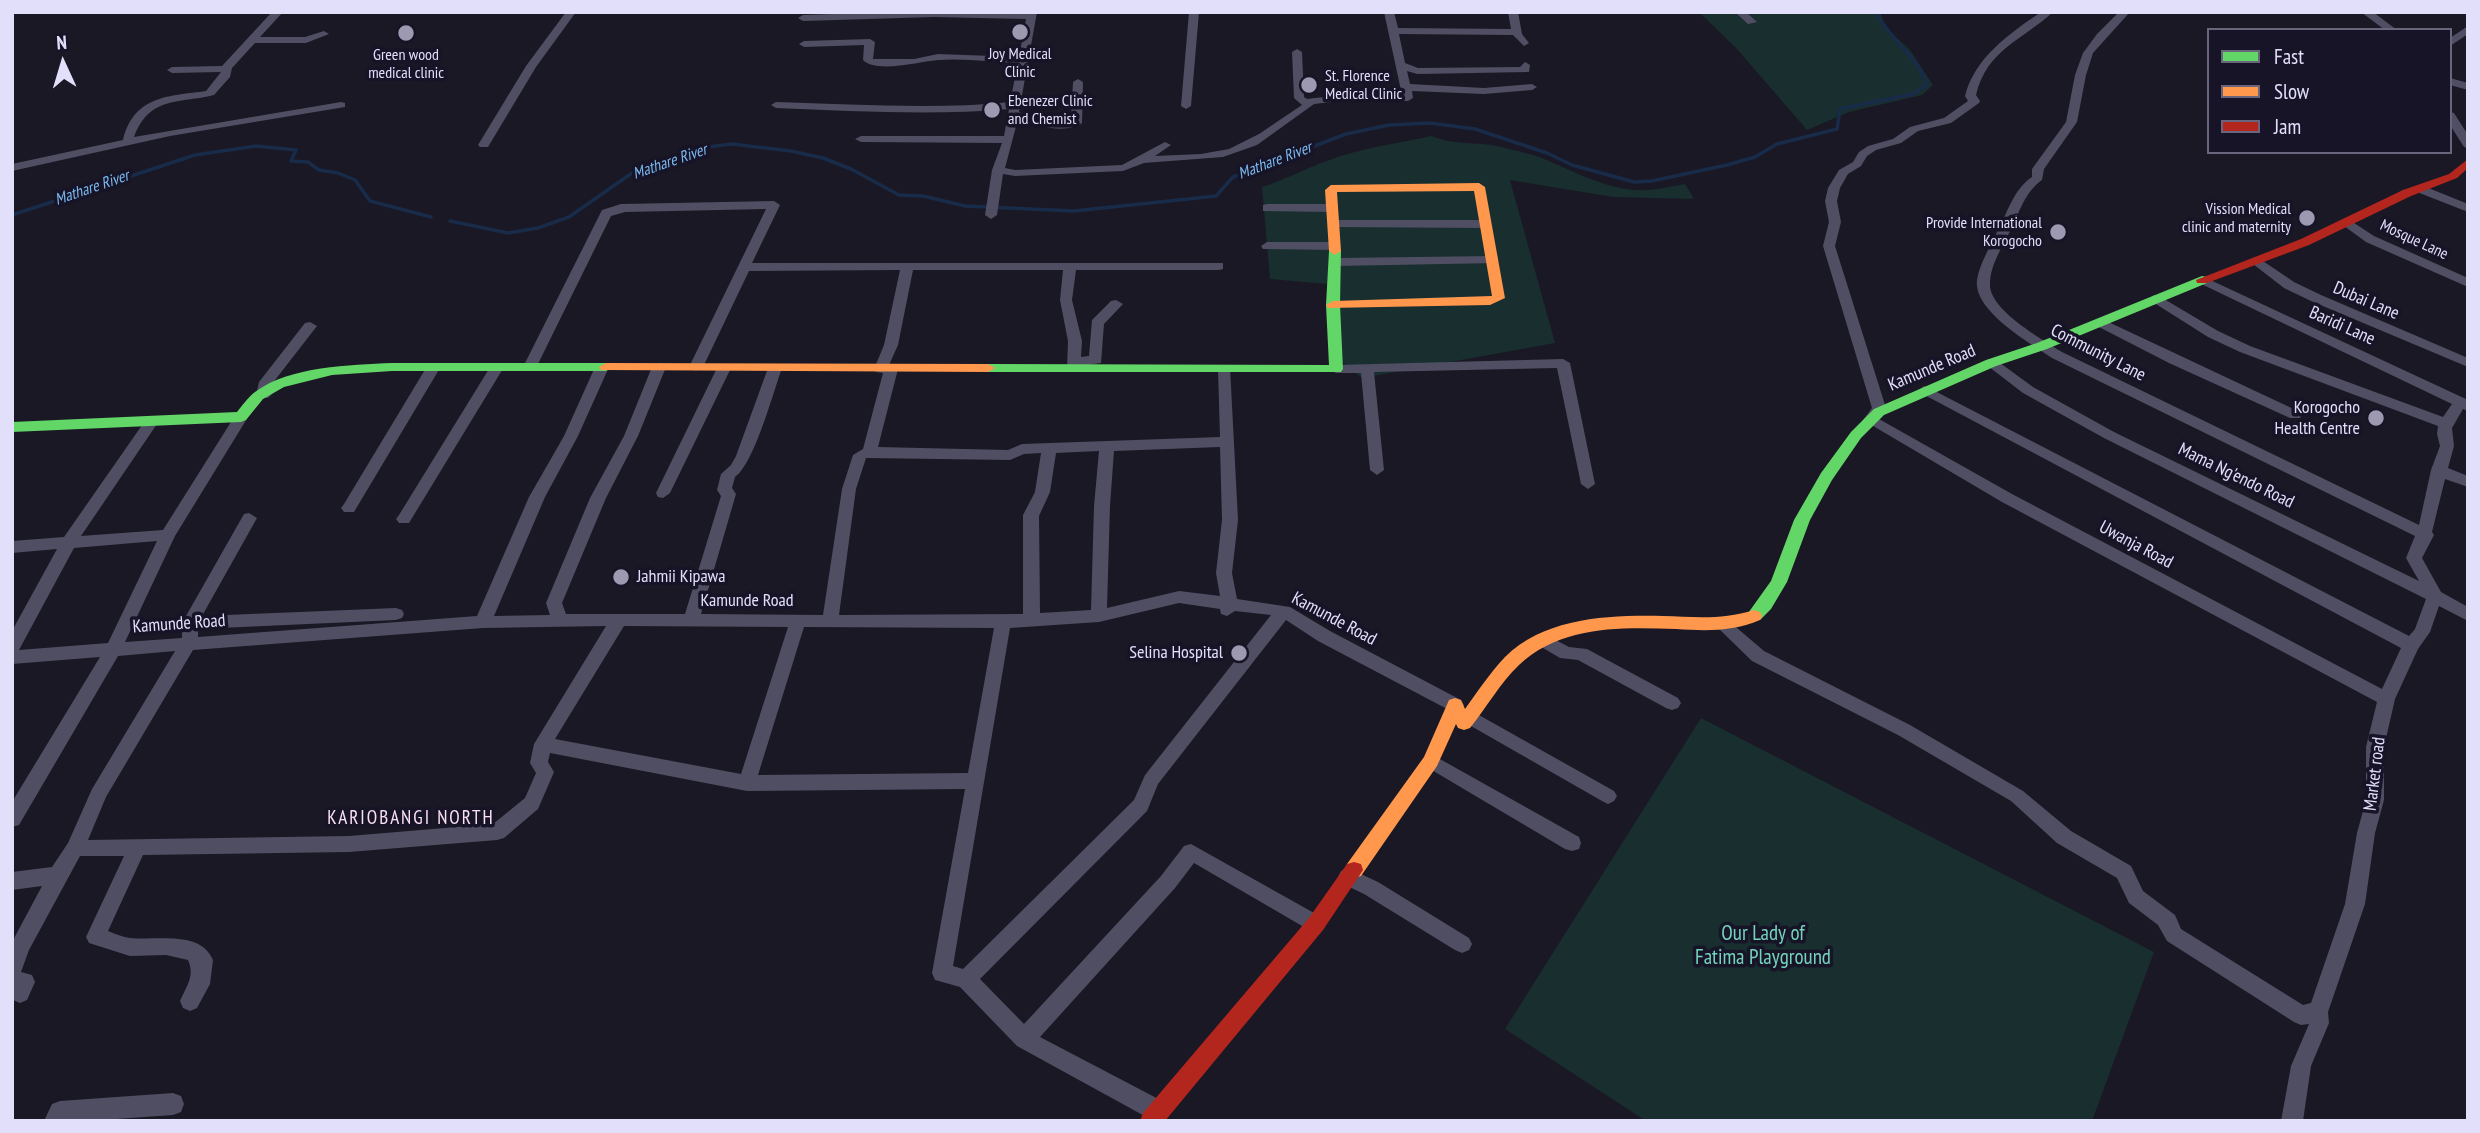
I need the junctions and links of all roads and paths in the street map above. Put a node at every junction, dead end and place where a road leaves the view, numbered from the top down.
1 (278, 12) edge
2 (571, 12) edge
3 (1194, 12) edge
4 (1389, 12) edge
5 (1513, 12) edge
6 (1740, 12) edge
7 (2048, 12) edge
8 (2125, 12) edge
9 (2365, 12) edge
10 (1032, 14) edge
11 (803, 18) dead end
12 (1752, 22) dead end
13 (2389, 28) edge
14 (2468, 29) edge
15 (1394, 31) junction
16 (1516, 32) junction
17 (324, 34) dead end
18 (251, 40) junction
19 (2452, 41) edge
20 (1524, 43) dead end
21 (804, 44) dead end
22 (1297, 52) dead end
23 (1025, 60) junction
24 (1402, 65) junction
25 (1525, 65) dead end
26 (227, 69) junction
27 (172, 70) dead end
28 (1078, 82) dead end
29 (1406, 87) junction
30 (1532, 88) dead end
31 (1392, 96) dead end
32 (1307, 103) junction
33 (341, 105) dead end
34 (776, 105) dead end
35 (1186, 106) dead end
36 (1014, 110) junction
37 (2452, 110) edge
38 (2468, 117) edge
39 (2452, 119) edge
40 (861, 139) dead end
41 (1009, 139) junction
42 (128, 141) junction
43 (484, 145) dead end
44 (1165, 145) dead end
45 (2468, 145) edge
46 (1145, 159) dead end
47 (12, 168) edge
48 (2465, 169) edge
49 (999, 170) junction
50 (2421, 189) junction
51 (1267, 208) dead end
52 (2468, 208) edge
53 (991, 214) dead end
54 (1333, 216) junction
55 (2348, 223) junction
56 (1485, 224) junction
57 (1267, 246) dead end
58 (1335, 254) junction
59 (1494, 260) junction
60 (2257, 261) junction
61 (1070, 266) junction
62 (1219, 266) dead end
63 (745, 267) junction
64 (908, 267) junction
65 (2201, 281) junction
66 (2468, 284) edge
67 (2468, 294) edge
68 (2154, 299) junction
69 (1116, 304) dead end
70 (1333, 305) junction
71 (2102, 323) junction
72 (310, 326) dead end
73 (2042, 346) junction
74 (1991, 363) junction
75 (2468, 363) edge
76 (1074, 365) junction
77 (497, 367) junction
78 (530, 367) junction
79 (601, 367) junction
80 (659, 367) junction
81 (696, 367) junction
82 (433, 368) junction
83 (724, 368) junction
84 (775, 368) junction
85 (1367, 368) junction
86 (886, 369) junction
87 (1336, 369) junction
88 (1225, 370) junction
89 (275, 385) junction
90 (1924, 391) junction
91 (2465, 405) edge
92 (2295, 415) dead end
93 (241, 416) junction
94 (1870, 420) junction
95 (152, 421) junction
96 (2445, 423) junction
97 (12, 427) edge
98 (1228, 442) junction
99 (1107, 447) junction
100 (1049, 448) junction
101 (869, 452) junction
102 (1377, 470) dead end
103 (2438, 470) junction
104 (2468, 482) edge
105 (1588, 484) dead end
106 (663, 493) dead end
107 (349, 508) dead end
108 (248, 519) dead end
109 (404, 519) dead end
110 (168, 535) junction
111 (2426, 536) junction
112 (69, 542) junction
113 (12, 547) edge
114 (2435, 596) junction
115 (1217, 600) junction
116 (1284, 611) junction
117 (396, 614) dead end
118 (2468, 615) edge
119 (1099, 616) junction
120 (619, 620) junction
121 (797, 620) junction
122 (1032, 620) junction
123 (691, 621) junction
124 (483, 622) junction
125 (561, 622) junction
126 (831, 622) junction
127 (1003, 622) junction
128 (190, 623) junction
129 (1724, 625) junction
130 (1544, 640) junction
131 (2411, 645) junction
132 (12, 647) edge
133 (114, 648) junction
134 (12, 657) edge
135 (2386, 699) junction
136 (1672, 703) dead end
137 (1455, 705) junction
138 (1470, 717) junction
139 (543, 744) junction
140 (1431, 761) junction
141 (976, 781) junction
142 (747, 783) junction
143 (1608, 796) dead end
144 (12, 819) edge
145 (1572, 843) dead end
146 (137, 847) junction
147 (75, 848) junction
148 (58, 875) junction
149 (1348, 877) junction
150 (12, 881) edge
151 (1316, 924) junction
152 (1462, 944) dead end
153 (12, 971) edge
154 (966, 979) junction
155 (190, 1002) dead end
156 (2318, 1013) junction
157 (1024, 1039) junction
158 (173, 1104) dead end
159 (1154, 1116) edge
160 (55, 1121) edge
161 (2292, 1121) edge

1 - 18 street
2 - 43 street
3 - 35 street
4 - 15 street
5 - 16 street
6 - 12 street
7 - 94 street
8 - 73 street, Community Lane
9 - 13 street
10 - 11 street
10 - 23 street
14 - 19 street
15 - 16 street
15 - 24 street
16 - 20 street
17 - 18 street
18 - 26 street
21 - 23 street
22 - 32 street
23 - 36 street
24 - 25 street
24 - 29 street
26 - 27 street
26 - 42 street
28 - 36 street
29 - 30 street
29 - 32 street
31 - 32 street
32 - 46 street
33 - 42 street
34 - 36 street
36 - 41 street
37 - 38 street
39 - 45 street
40 - 41 street
41 - 49 street
42 - 47 street
44 - 49 street
48 - 50 street, Kamunde Road
49 - 53 street
50 - 52 street
50 - 55 street, Kamunde Road
51 - 54 street
54 - 56 street
54 - 56 street
54 - 58 street
55 - 60 street, Kamunde Road
55 - 66 street, Mosque Lane
56 - 59 street
57 - 58 street
58 - 59 street
58 - 70 street
59 - 70 street
60 - 65 street, Kamunde Road
60 - 75 street, Dubai Lane
61 - 62 street
61 - 64 street
61 - 76 street
63 - 64 street
63 - 78 street
63 - 81 street
64 - 86 street
65 - 68 street, Kamunde Road
65 - 91 street, Baridi Lane
66 - 67 street
68 - 71 street, Kamunde Road
68 - 96 street
69 - 76 street
70 - 87 street
71 - 73 street, Kamunde Road
71 - 92 street
72 - 89 street
73 - 74 street, Kamunde Road
73 - 111 street, Community Lane
74 - 90 street, Kamunde Road
74 - 114 street, Mama Ng'endo Road
76 - 86 street
76 - 88 street
77 - 78 street
77 - 82 street
77 - 109 street
78 - 79 street
79 - 80 street
79 - 124 street
80 - 81 street
80 - 125 street
81 - 83 street
82 - 89 street
82 - 107 street
83 - 84 street
83 - 106 street
84 - 86 street
84 - 123 street
85 - 87 street
85 - 102 street
85 - 105 street
86 - 101 street
87 - 88 street
88 - 98 street
89 - 93 street
90 - 94 street, Kamunde Road
90 - 131 street
91 - 96 street
93 - 95 street
93 - 110 street
94 - 129 street, Kamunde Road
94 - 135 street, Uwanja Road
95 - 97 street
95 - 112 street
96 - 103 street
98 - 99 street
98 - 115 street
99 - 100 street
99 - 119 street
100 - 101 street
100 - 122 street
101 - 126 street
103 - 104 street
103 - 111 street
108 - 128 street
110 - 112 street
110 - 133 street
111 - 114 street
112 - 113 street
112 - 132 street
114 - 118 street, Mama Ng'endo Road
114 - 131 street, Market road
115 - 116 street, Kamunde Road
115 - 119 street, Kamunde Road
116 - 137 street, Kamunde Road
116 - 154 street
117 - 128 street
119 - 122 street, Kamunde Road
120 - 123 street, Kamunde Road
120 - 125 street, Kamunde Road
120 - 139 street
121 - 123 street, Kamunde Road
121 - 126 street, Kamunde Road
121 - 142 street
122 - 127 street, Kamunde Road
124 - 125 street, Kamunde Road
124 - 133 street, Kamunde Road
126 - 127 street, Kamunde Road
127 - 141 street
128 - 147 street
129 - 130 street, Kamunde Road
129 - 156 street
130 - 136 street
130 - 138 street, Kamunde Road
131 - 135 street, Market road
133 - 134 street, Kamunde Road
133 - 144 street
135 - 156 street, Market road
137 - 138 street, Kamunde Road
137 - 140 street
138 - 143 street
139 - 142 street
139 - 146 street
140 - 145 street
140 - 149 street
141 - 142 street
141 - 154 street
146 - 147 street
146 - 155 street
147 - 148 street
148 - 150 street
148 - 153 street
149 - 151 street
149 - 152 street
151 - 157 street
151 - 159 street
154 - 157 street
156 - 161 street, Market road
157 - 159 street
158 - 160 street

